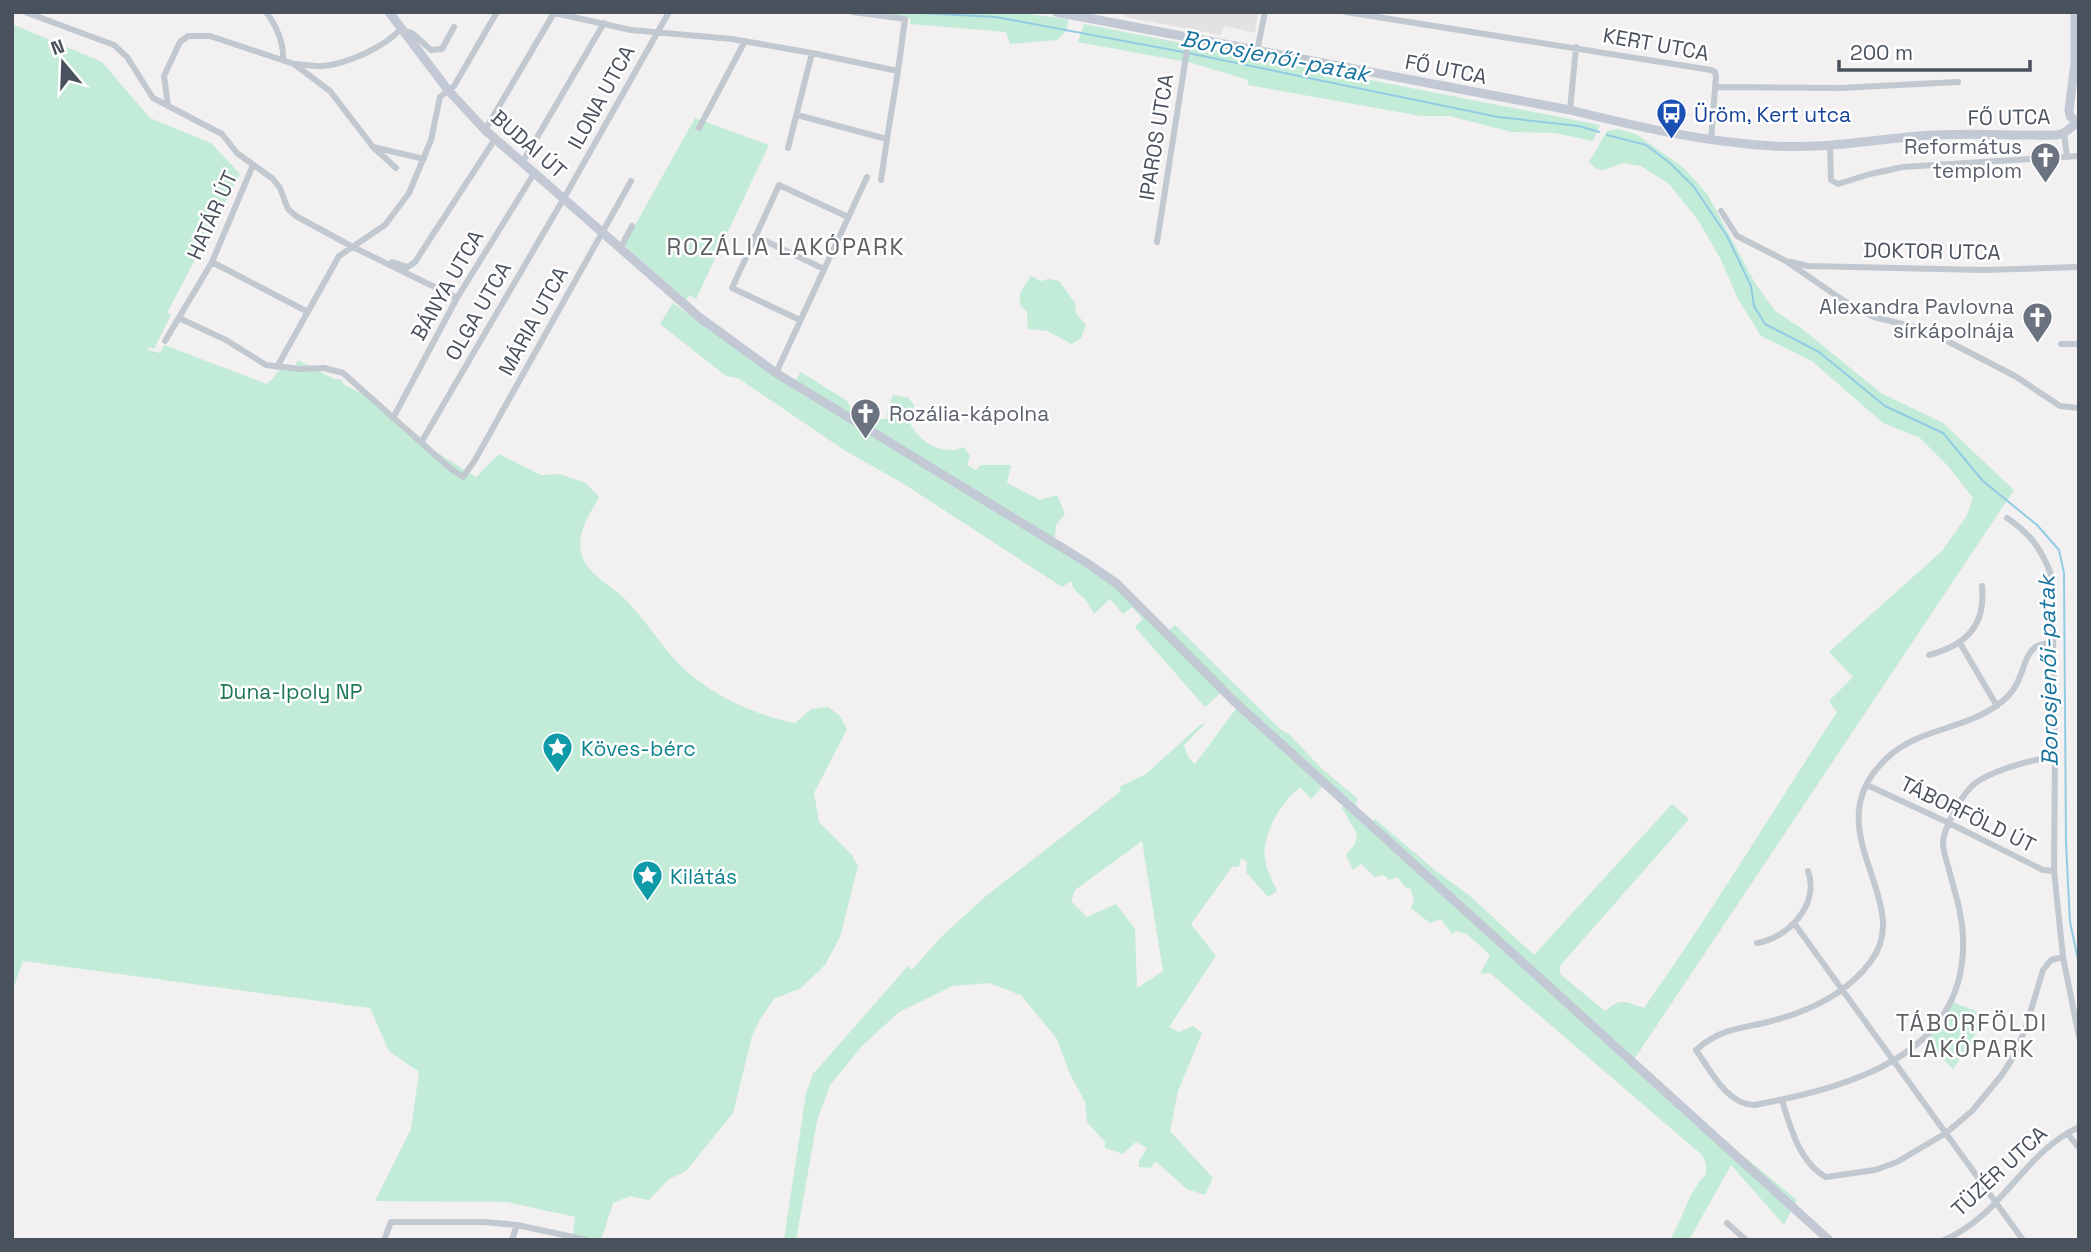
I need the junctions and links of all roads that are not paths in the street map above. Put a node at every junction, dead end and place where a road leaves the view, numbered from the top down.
1 (25, 12) edge
2 (266, 12) edge
3 (389, 12) edge
4 (497, 12) edge
5 (668, 12) edge
6 (853, 12) edge
7 (1056, 12) edge
8 (1265, 12) edge
9 (1346, 12) edge
10 (2075, 12) edge
11 (552, 13) edge
12 (604, 23) junction
13 (454, 27) dead end
14 (402, 30) junction
15 (657, 32) junction
16 (1189, 37) junction
17 (745, 41) junction
18 (1576, 47) junction
19 (1257, 51) junction
20 (812, 53) junction
21 (283, 60) junction
22 (294, 64) junction
23 (898, 71) junction
24 (1958, 82) dead end
25 (1715, 87) junction
26 (448, 90) junction
27 (168, 106) junction
28 (1570, 110) junction
29 (797, 116) junction
30 (2078, 124) edge
31 (699, 128) dead end
32 (485, 130) junction
33 (2064, 133) junction
34 (495, 139) junction
35 (887, 139) junction
36 (1710, 141) junction
37 (373, 147) junction
38 (1830, 147) junction
39 (788, 148) dead end
40 (2079, 156) edge
41 (2067, 157) junction
42 (424, 159) junction
43 (522, 163) junction
44 (253, 165) junction
45 (396, 167) dead end
46 (535, 172) junction
47 (867, 177) dead end
48 (881, 180) dead end
49 (631, 181) dead end
50 (564, 198) junction
51 (1721, 211) dead end
52 (848, 217) junction
53 (632, 226) dead end
54 (602, 233) junction
55 (755, 236) junction
56 (1157, 242) dead end
57 (351, 246) junction
58 (620, 249) junction
59 (1786, 261) junction
60 (212, 262) junction
61 (383, 262) junction
62 (2079, 267) edge
63 (824, 269) junction
64 (457, 298) junction
65 (306, 311) junction
66 (179, 318) junction
67 (800, 320) junction
68 (165, 341) dead end
69 (2061, 344) dead end
70 (2079, 344) edge
71 (277, 368) junction
72 (776, 373) junction
73 (2079, 408) edge
74 (393, 418) junction
75 (422, 441) junction
76 (2007, 518) dead end
77 (1982, 586) dead end
78 (2053, 642) junction
79 (1960, 643) junction
80 (1929, 655) dead end
81 (1997, 706) junction
82 (2055, 758) junction
83 (1867, 785) junction
84 (1949, 823) junction
85 (1808, 871) dead end
86 (2054, 872) junction
87 (1794, 923) junction
88 (1757, 943) dead end
89 (2063, 957) junction
90 (1842, 990) junction
91 (2079, 1037) edge
92 (1894, 1061) junction
93 (1782, 1100) junction
94 (2079, 1128) edge
95 (2067, 1132) junction
96 (1946, 1133) junction
97 (2079, 1148) edge
98 (1996, 1203) junction
99 (1727, 1223) dead end
100 (517, 1225) junction
101 (384, 1240) edge
102 (512, 1240) edge
103 (587, 1240) edge
104 (1746, 1240) edge
105 (1829, 1240) edge
106 (1944, 1240) edge
107 (2023, 1240) edge

1 - 27 street, HATÁR ÚT
2 - 21 street
3 - 14 street, BUDAI ÚT
4 - 26 street
5 - 15 street, ILONA UTCA
6 - 23 street
7 - 16 street, FŐ UTCA
8 - 19 street
9 - 18 street, KERT UTCA
10 - 30 street
11 - 12 street
11 - 32 street
12 - 15 street
12 - 43 street
13 - 14 street
14 - 22 street
14 - 26 street, BUDAI ÚT
15 - 17 street
15 - 50 street, ILONA UTCA
16 - 19 street, FŐ UTCA
16 - 56 street, IPAROS UTCA
17 - 20 street
17 - 31 street
18 - 25 street, KERT UTCA
18 - 28 street, KERT UTCA
19 - 28 street, FŐ UTCA
20 - 23 street
20 - 29 street
21 - 22 street
21 - 27 street
22 - 37 street
23 - 35 street
24 - 25 street, KERT UTCA
25 - 36 street, KERT UTCA
26 - 32 street, BUDAI ÚT
26 - 42 street
27 - 44 street, HATÁR ÚT
28 - 36 street, FŐ UTCA
29 - 35 street
29 - 39 street
30 - 33 street, FŐ UTCA
32 - 34 street, BUDAI ÚT
33 - 38 street, FŐ UTCA
33 - 41 street, FŐ UTCA
34 - 43 street, BUDAI ÚT
34 - 61 street
35 - 48 street
36 - 38 street, FŐ UTCA
37 - 42 street
37 - 45 street
38 - 41 street, FŐ UTCA
40 - 41 street, FŐ UTCA
42 - 57 street
43 - 46 street, BUDAI ÚT
44 - 57 street
44 - 60 street, HATÁR ÚT
46 - 50 street, BUDAI ÚT
46 - 64 street, BÁNYA UTCA
47 - 52 street
49 - 54 street, MÁRIA UTCA
50 - 54 street, BUDAI ÚT
50 - 75 street, OLGA UTCA
51 - 59 street
52 - 55 street
52 - 63 street
53 - 58 street
54 - 58 street, BUDAI ÚT
54 - 75 street, MÁRIA UTCA
55 - 63 street
55 - 67 street
57 - 61 street
57 - 65 street
58 - 72 street, BUDAI ÚT
59 - 62 street, DOKTOR UTCA
59 - 73 street
60 - 65 street
60 - 66 street, HATÁR ÚT
61 - 64 street
63 - 67 street
64 - 74 street, BÁNYA UTCA
65 - 71 street
66 - 68 street, HATÁR ÚT
66 - 71 street
67 - 72 street
69 - 70 street
71 - 74 street
72 - 105 street, BUDAI ÚT
74 - 75 street
76 - 78 street
77 - 79 street
78 - 81 street
78 - 82 street
79 - 80 street
79 - 81 street
81 - 83 street
82 - 84 street
82 - 86 street
83 - 84 street, TÁBORFÖLD ÚT
83 - 90 street
84 - 86 street, TÁBORFÖLD ÚT
84 - 92 street
85 - 87 street
86 - 89 street
87 - 88 street
87 - 90 street
89 - 91 street
89 - 96 street
90 - 92 street
90 - 93 street
92 - 93 street
92 - 96 street
93 - 96 street
94 - 95 street, TÜZÉR UTCA
95 - 97 street
95 - 98 street, TÜZÉR UTCA
96 - 98 street
98 - 106 street, TÜZÉR UTCA
98 - 107 street
99 - 104 street
100 - 101 street
100 - 102 street
100 - 103 street

